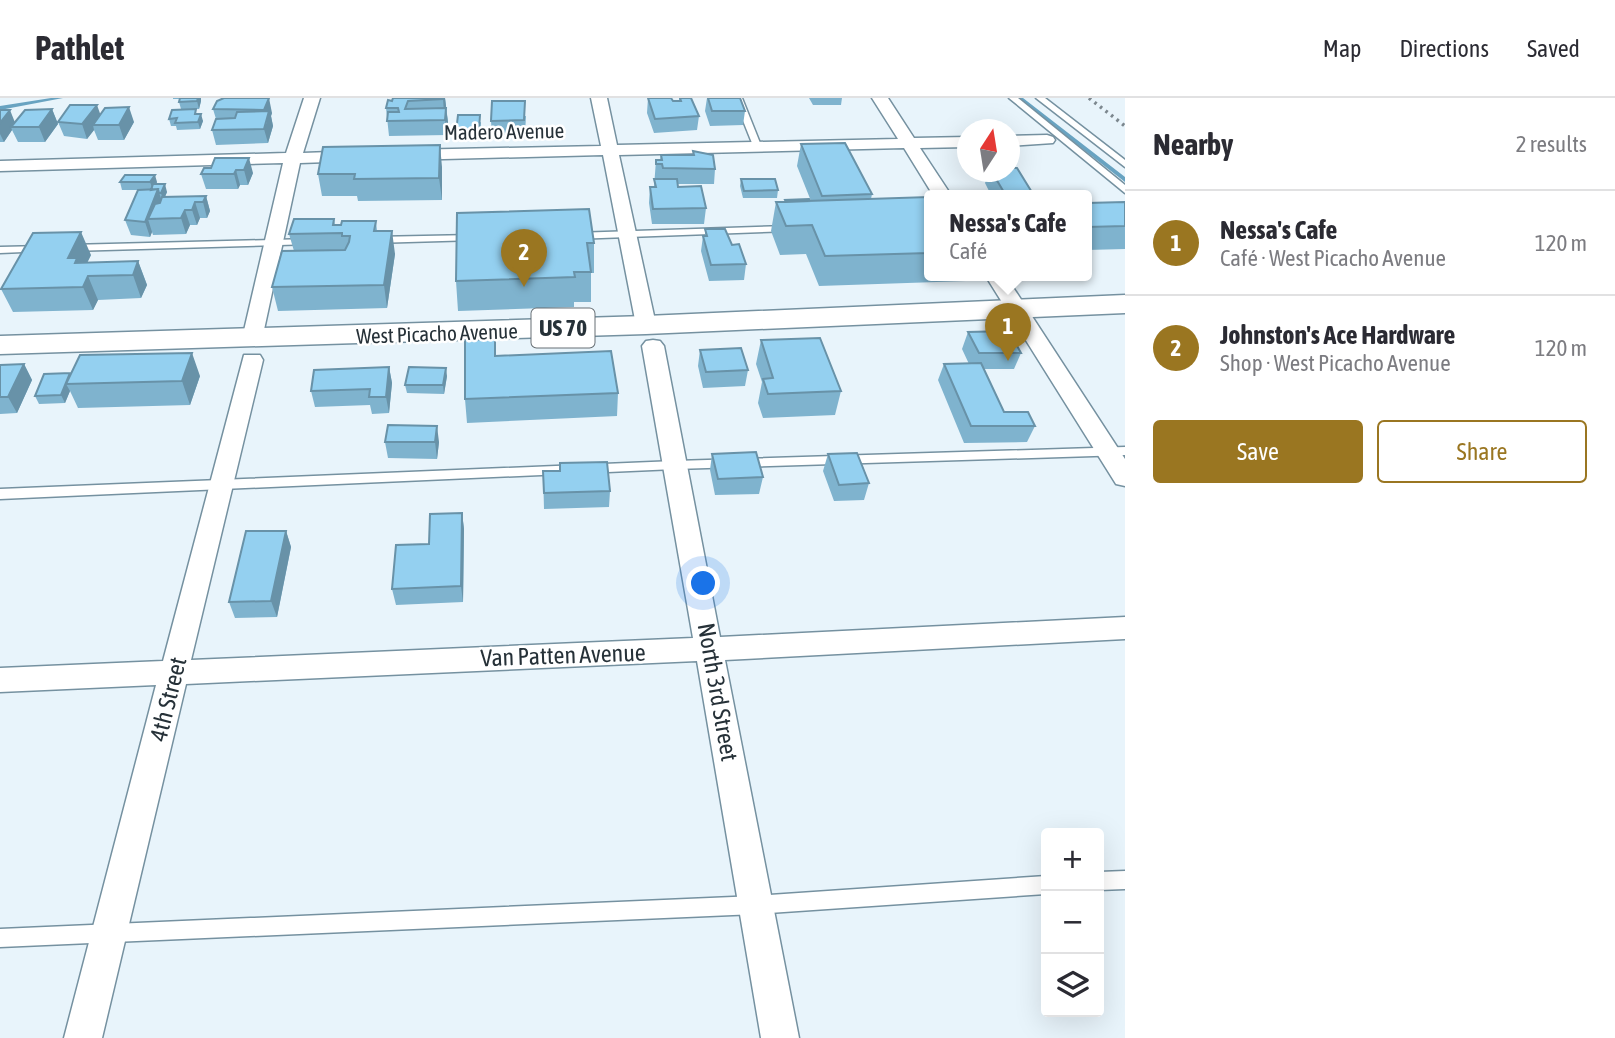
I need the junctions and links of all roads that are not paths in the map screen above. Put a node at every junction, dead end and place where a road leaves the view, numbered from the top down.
1 (312, 98) edge
2 (599, 98) edge
3 (738, 98) edge
4 (880, 98) edge
5 (1013, 98) edge
6 (1040, 98) edge
7 (1047, 140) dead end
8 (1020, 141) edge
9 (957, 142) edge
10 (908, 144) junction
11 (758, 148) junction
12 (608, 152) junction
13 (293, 157) junction
14 (1125, 164) edge
15 (0, 166) edge
16 (939, 190) edge
17 (1125, 190) edge
18 (805, 228) edge
19 (626, 235) junction
20 (558, 236) edge
21 (491, 238) edge
22 (369, 240) edge
23 (314, 242) edge
24 (274, 243) junction
25 (0, 250) edge
26 (999, 281) edge
27 (1125, 304) edge
28 (1023, 320) junction
29 (1125, 329) edge
30 (649, 336) junction
31 (0, 345) edge
32 (252, 350) junction
33 (0, 368) edge
34 (1117, 451) edge
35 (675, 465) junction
36 (1125, 478) edge
37 (222, 484) junction
38 (0, 494) edge
39 (1125, 628) edge
40 (710, 649) junction
41 (175, 672) junction
42 (0, 680) edge
43 (1125, 880) edge
44 (1104, 881) edge
45 (1041, 885) edge
46 (756, 905) junction
47 (110, 932) junction
48 (0, 938) edge
49 (83, 1038) edge
50 (780, 1038) edge

1 - 13 street, 4th Street
2 - 12 street, North 3rd Street
3 - 11 lane
4 - 10 street
5 - 17 lane
6 - 14 lane
7 - 8 street
9 - 10 street, Madero Avenue
10 - 11 street, Madero Avenue
10 - 16 street
11 - 12 street, Madero Avenue
12 - 13 street, Madero Avenue
12 - 19 street, North 3rd Street
13 - 15 street, Madero Avenue
13 - 24 street, 4th Street
18 - 19 lane
19 - 20 lane
19 - 30 street, North 3rd Street
21 - 22 lane
23 - 24 lane
24 - 25 lane
24 - 32 street, 4th Street
26 - 28 street
27 - 28 main road, West Picacho Avenue / US 70
28 - 29 main road, West Picacho Avenue / US 70
28 - 30 main road, West Picacho Avenue / US 70
28 - 34 street
30 - 32 main road, West Picacho Avenue / US 70
30 - 35 street, North 3rd Street
31 - 32 main road, West Picacho Avenue / US 70
32 - 33 main road, West Picacho Avenue / US 70
32 - 37 street, 4th Street
34 - 35 lane
34 - 36 street
35 - 37 lane
35 - 40 street, North 3rd Street
37 - 38 lane
37 - 41 street, 4th Street
39 - 40 street, Van Patten Avenue
40 - 41 street, Van Patten Avenue
40 - 46 street, North 3rd Street
41 - 42 street, Van Patten Avenue
41 - 47 street, 4th Street
43 - 44 lane
45 - 46 lane
46 - 47 lane
46 - 50 street, North 3rd Street
47 - 48 lane
47 - 49 street, 4th Street

